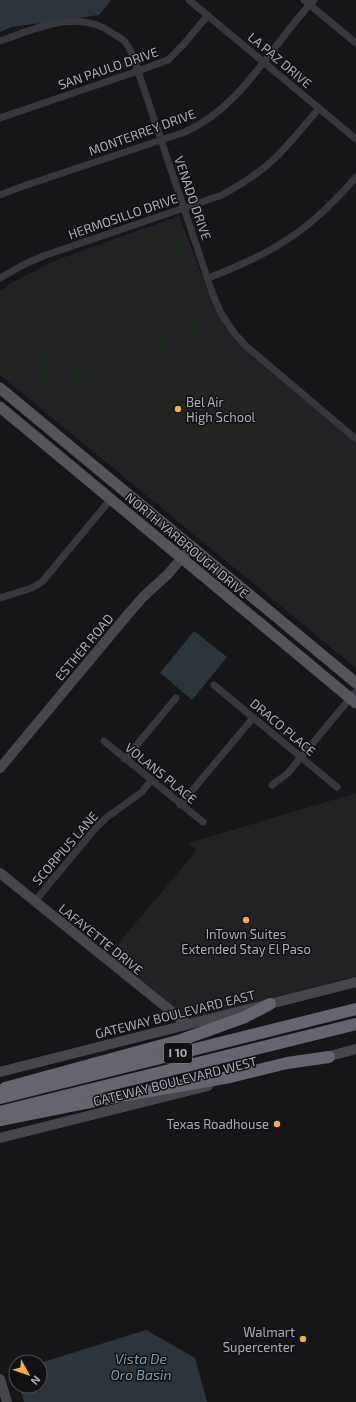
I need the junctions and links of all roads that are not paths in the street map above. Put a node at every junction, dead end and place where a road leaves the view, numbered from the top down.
1 (190, 0) edge
2 (310, 2) edge
3 (208, 15) junction
4 (0, 41) edge
5 (356, 43) edge
6 (263, 62) junction
7 (138, 71) junction
8 (319, 108) junction
9 (0, 118) edge
10 (356, 139) edge
11 (161, 140) junction
12 (356, 177) edge
13 (0, 195) edge
14 (184, 208) junction
15 (0, 278) edge
16 (208, 278) junction
17 (0, 388) edge
18 (0, 407) edge
19 (356, 439) edge
20 (110, 500) junction
21 (192, 546) junction
22 (181, 559) junction
23 (0, 598) edge
24 (295, 634) junction
25 (285, 644) junction
26 (356, 683) edge
27 (214, 685) dead end
28 (354, 697) edge
29 (176, 698) dead end
30 (254, 718) junction
31 (104, 741) dead end
32 (301, 757) junction
33 (125, 759) junction
34 (0, 768) edge
35 (151, 780) junction
36 (272, 785) dead end
37 (337, 787) dead end
38 (180, 805) junction
39 (203, 822) dead end
40 (0, 873) edge
41 (35, 901) junction
42 (356, 982) edge
43 (270, 1004) junction
44 (356, 1009) edge
45 (187, 1024) junction
46 (356, 1024) edge
47 (356, 1049) edge
48 (328, 1057) junction
49 (0, 1072) edge
50 (0, 1090) edge
51 (0, 1098) edge
52 (0, 1112) edge
53 (0, 1120) edge
54 (0, 1138) edge
55 (0, 1379) edge
56 (7, 1402) edge

1 - 3 street, LA PAZ DRIVE
2 - 5 street
2 - 6 street, MONTERREY DRIVE
3 - 6 street, LA PAZ DRIVE
3 - 7 street, SAN PAULO DRIVE
4 - 7 street, VENADO DRIVE
6 - 8 street, LA PAZ DRIVE
6 - 11 street, MONTERREY DRIVE
7 - 9 street, SAN PAULO DRIVE
7 - 11 street, VENADO DRIVE
8 - 10 street, LA PAZ DRIVE
8 - 14 street, HERMOSILLO DRIVE
11 - 13 street, MONTERREY DRIVE
11 - 14 street, VENADO DRIVE
12 - 16 street
14 - 15 street, HERMOSILLO DRIVE
14 - 16 street, VENADO DRIVE
16 - 19 street, VENADO DRIVE
17 - 21 main road, NORTH YARBROUGH DRIVE
18 - 20 main road, NORTH YARBROUGH DRIVE
20 - 22 main road, NORTH YARBROUGH DRIVE
20 - 23 street
21 - 22 main road, ESTHER ROAD
21 - 24 main road, NORTH YARBROUGH DRIVE
22 - 25 main road, NORTH YARBROUGH DRIVE
22 - 34 main road, ESTHER ROAD
24 - 25 main road
24 - 26 main road, NORTH YARBROUGH DRIVE
25 - 28 main road, NORTH YARBROUGH DRIVE
27 - 30 street, DRACO PLACE
28 - 32 street
29 - 33 street
30 - 32 street, DRACO PLACE
30 - 38 street
31 - 33 street, VOLANS PLACE
32 - 36 street
32 - 37 street, DRACO PLACE
33 - 35 street, VOLANS PLACE
35 - 38 street, VOLANS PLACE
35 - 41 street, SCORPIUS LANE
38 - 39 street, VOLANS PLACE
40 - 41 main road, LAFAYETTE DRIVE
41 - 45 main road, LAFAYETTE DRIVE
42 - 43 main road, GATEWAY BOULEVARD EAST
43 - 45 main road, GATEWAY BOULEVARD EAST
43 - 50 highway
44 - 51 highway, I 10
45 - 49 main road, GATEWAY BOULEVARD EAST
46 - 52 highway, I 10
47 - 48 main road, GATEWAY BOULEVARD WEST
48 - 53 highway
48 - 54 main road, GATEWAY BOULEVARD WEST
55 - 56 main road

